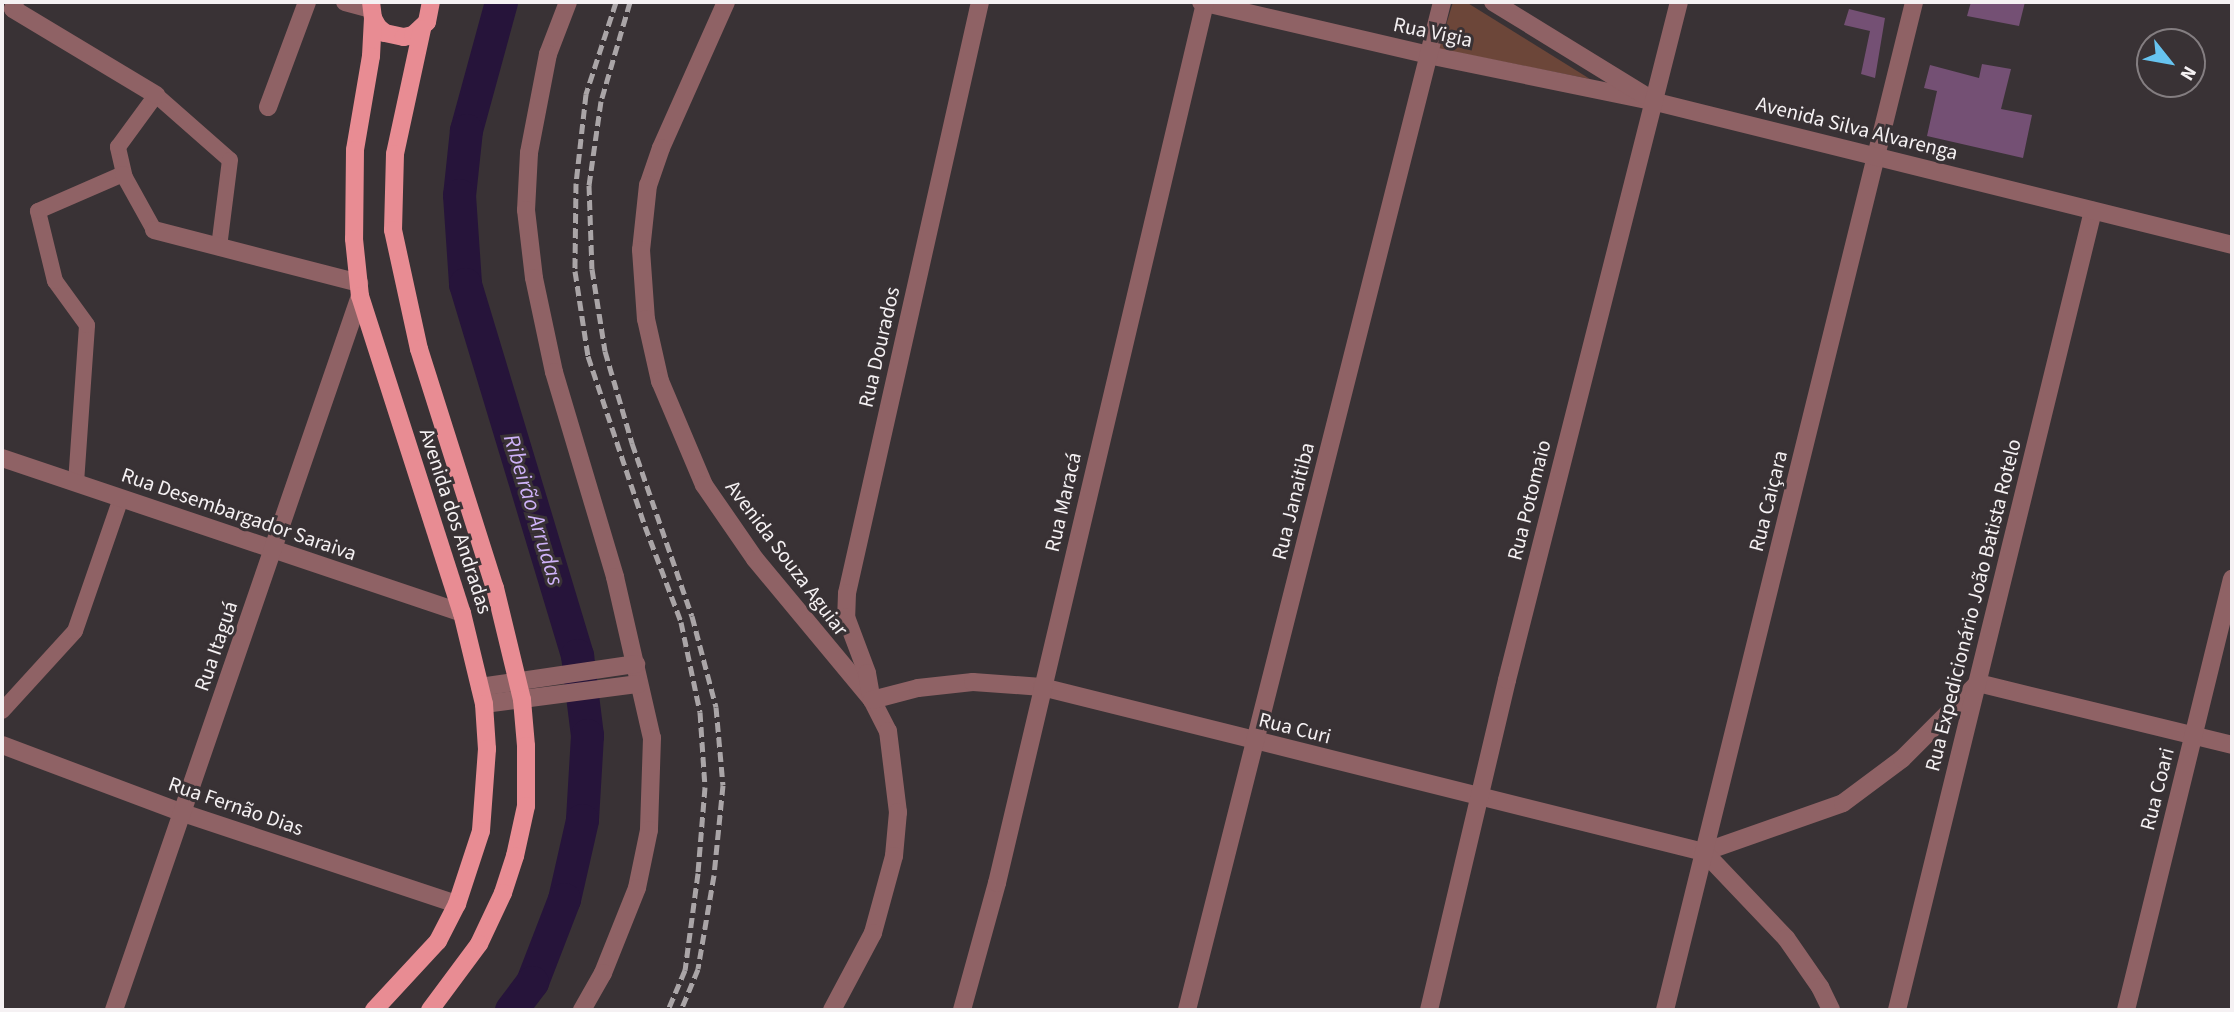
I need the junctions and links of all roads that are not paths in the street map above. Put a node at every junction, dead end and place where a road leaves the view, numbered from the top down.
1 (307, 2) edge
2 (345, 2) edge
3 (430, 2) edge
4 (568, 2) edge
5 (726, 2) edge
6 (980, 2) edge
7 (1203, 2) edge
8 (1442, 2) edge
9 (1493, 2) edge
10 (1679, 2) edge
11 (1914, 2) edge
12 (14, 5) edge
13 (372, 10) edge
14 (422, 29) junction
15 (1428, 55) junction
16 (156, 95) junction
17 (1656, 102) junction
18 (268, 107) dead end
19 (1878, 157) junction
20 (125, 178) junction
21 (2093, 211) junction
22 (154, 230) joint
23 (2232, 245) edge
24 (219, 247) junction
25 (354, 286) junction
26 (2, 458) edge
27 (76, 483) junction
28 (121, 498) junction
29 (272, 550) junction
30 (2232, 579) edge
31 (462, 613) junction
32 (628, 665) junction
33 (1978, 683) junction
34 (631, 686) junction
35 (1042, 687) junction
36 (527, 691) junction
37 (482, 695) junction
38 (872, 700) junction
39 (2, 711) edge
40 (2194, 735) junction
41 (1256, 742) junction
42 (2, 745) edge
43 (2232, 745) edge
44 (1480, 796) junction
45 (183, 813) junction
46 (1704, 852) junction
47 (457, 904) junction
48 (114, 1010) edge
49 (374, 1010) edge
50 (430, 1010) edge
51 (582, 1010) edge
52 (832, 1010) edge
53 (962, 1010) edge
54 (1187, 1010) edge
55 (1429, 1010) edge
56 (1665, 1010) edge
57 (1831, 1010) edge
58 (1897, 1010) edge
59 (2126, 1010) edge

1 - 18 street
2 - 13 street
3 - 14 main road, Avenida dos Andradas
4 - 32 street
5 - 38 street, Avenida Souza Aguiar
6 - 38 street, Rua Dourados
7 - 15 street, Rua Vigia
7 - 35 street, Rua Maracá
8 - 15 street, Rua Janaitiba
9 - 17 street, Avenida Silva Alvarenga
10 - 17 street, Rua Potomaio
11 - 19 street, Rua Caiçara
12 - 16 street
13 - 14 main road
13 - 25 main road, Avenida dos Andradas
14 - 36 main road, Avenida dos Andradas
15 - 17 street, Rua Vigia
15 - 41 street, Rua Janaitiba
16 - 20 street
16 - 24 street
17 - 19 street, Avenida Silva Alvarenga
17 - 44 street, Rua Potomaio
19 - 21 street, Avenida Silva Alvarenga
19 - 46 street, Rua Caiçara
20 - 22 street
20 - 27 street
21 - 23 street, Avenida Silva Alvarenga
21 - 33 street, Rua Expedicionário João Batista Rotelo
22 - 24 street
24 - 25 street
25 - 29 street, Rua Itaguá
25 - 31 main road, Avenida dos Andradas
26 - 27 street, Rua Desembargador Saraiva
27 - 28 street, Rua Desembargador Saraiva
28 - 29 street, Rua Desembargador Saraiva
28 - 39 street
29 - 31 street, Rua Desembargador Saraiva
29 - 45 street, Rua Itaguá
30 - 40 street, Rua Coari
31 - 37 main road, Avenida dos Andradas
32 - 34 street
32 - 36 street
33 - 40 street
33 - 46 street
33 - 58 street, Rua Expedicionário João Batista Rotelo
34 - 36 street
34 - 51 street
35 - 38 street, Rua Curi
35 - 41 street, Rua Curi
35 - 53 street, Rua Maracá
36 - 37 street
36 - 50 main road, Avenida dos Andradas
37 - 47 main road, Avenida dos Andradas
38 - 52 street, Avenida Souza Aguiar
40 - 43 street
40 - 59 street, Rua Coari
41 - 44 street, Rua Curi
41 - 54 street, Rua Janaitiba
42 - 45 street, Rua Fernão Dias
44 - 46 street, Rua Curi
44 - 55 street, Rua Potomaio
45 - 47 street, Rua Fernão Dias
45 - 48 street, Rua Itaguá
46 - 56 street, Rua Caiçara
46 - 57 street
47 - 49 main road, Avenida dos Andradas

